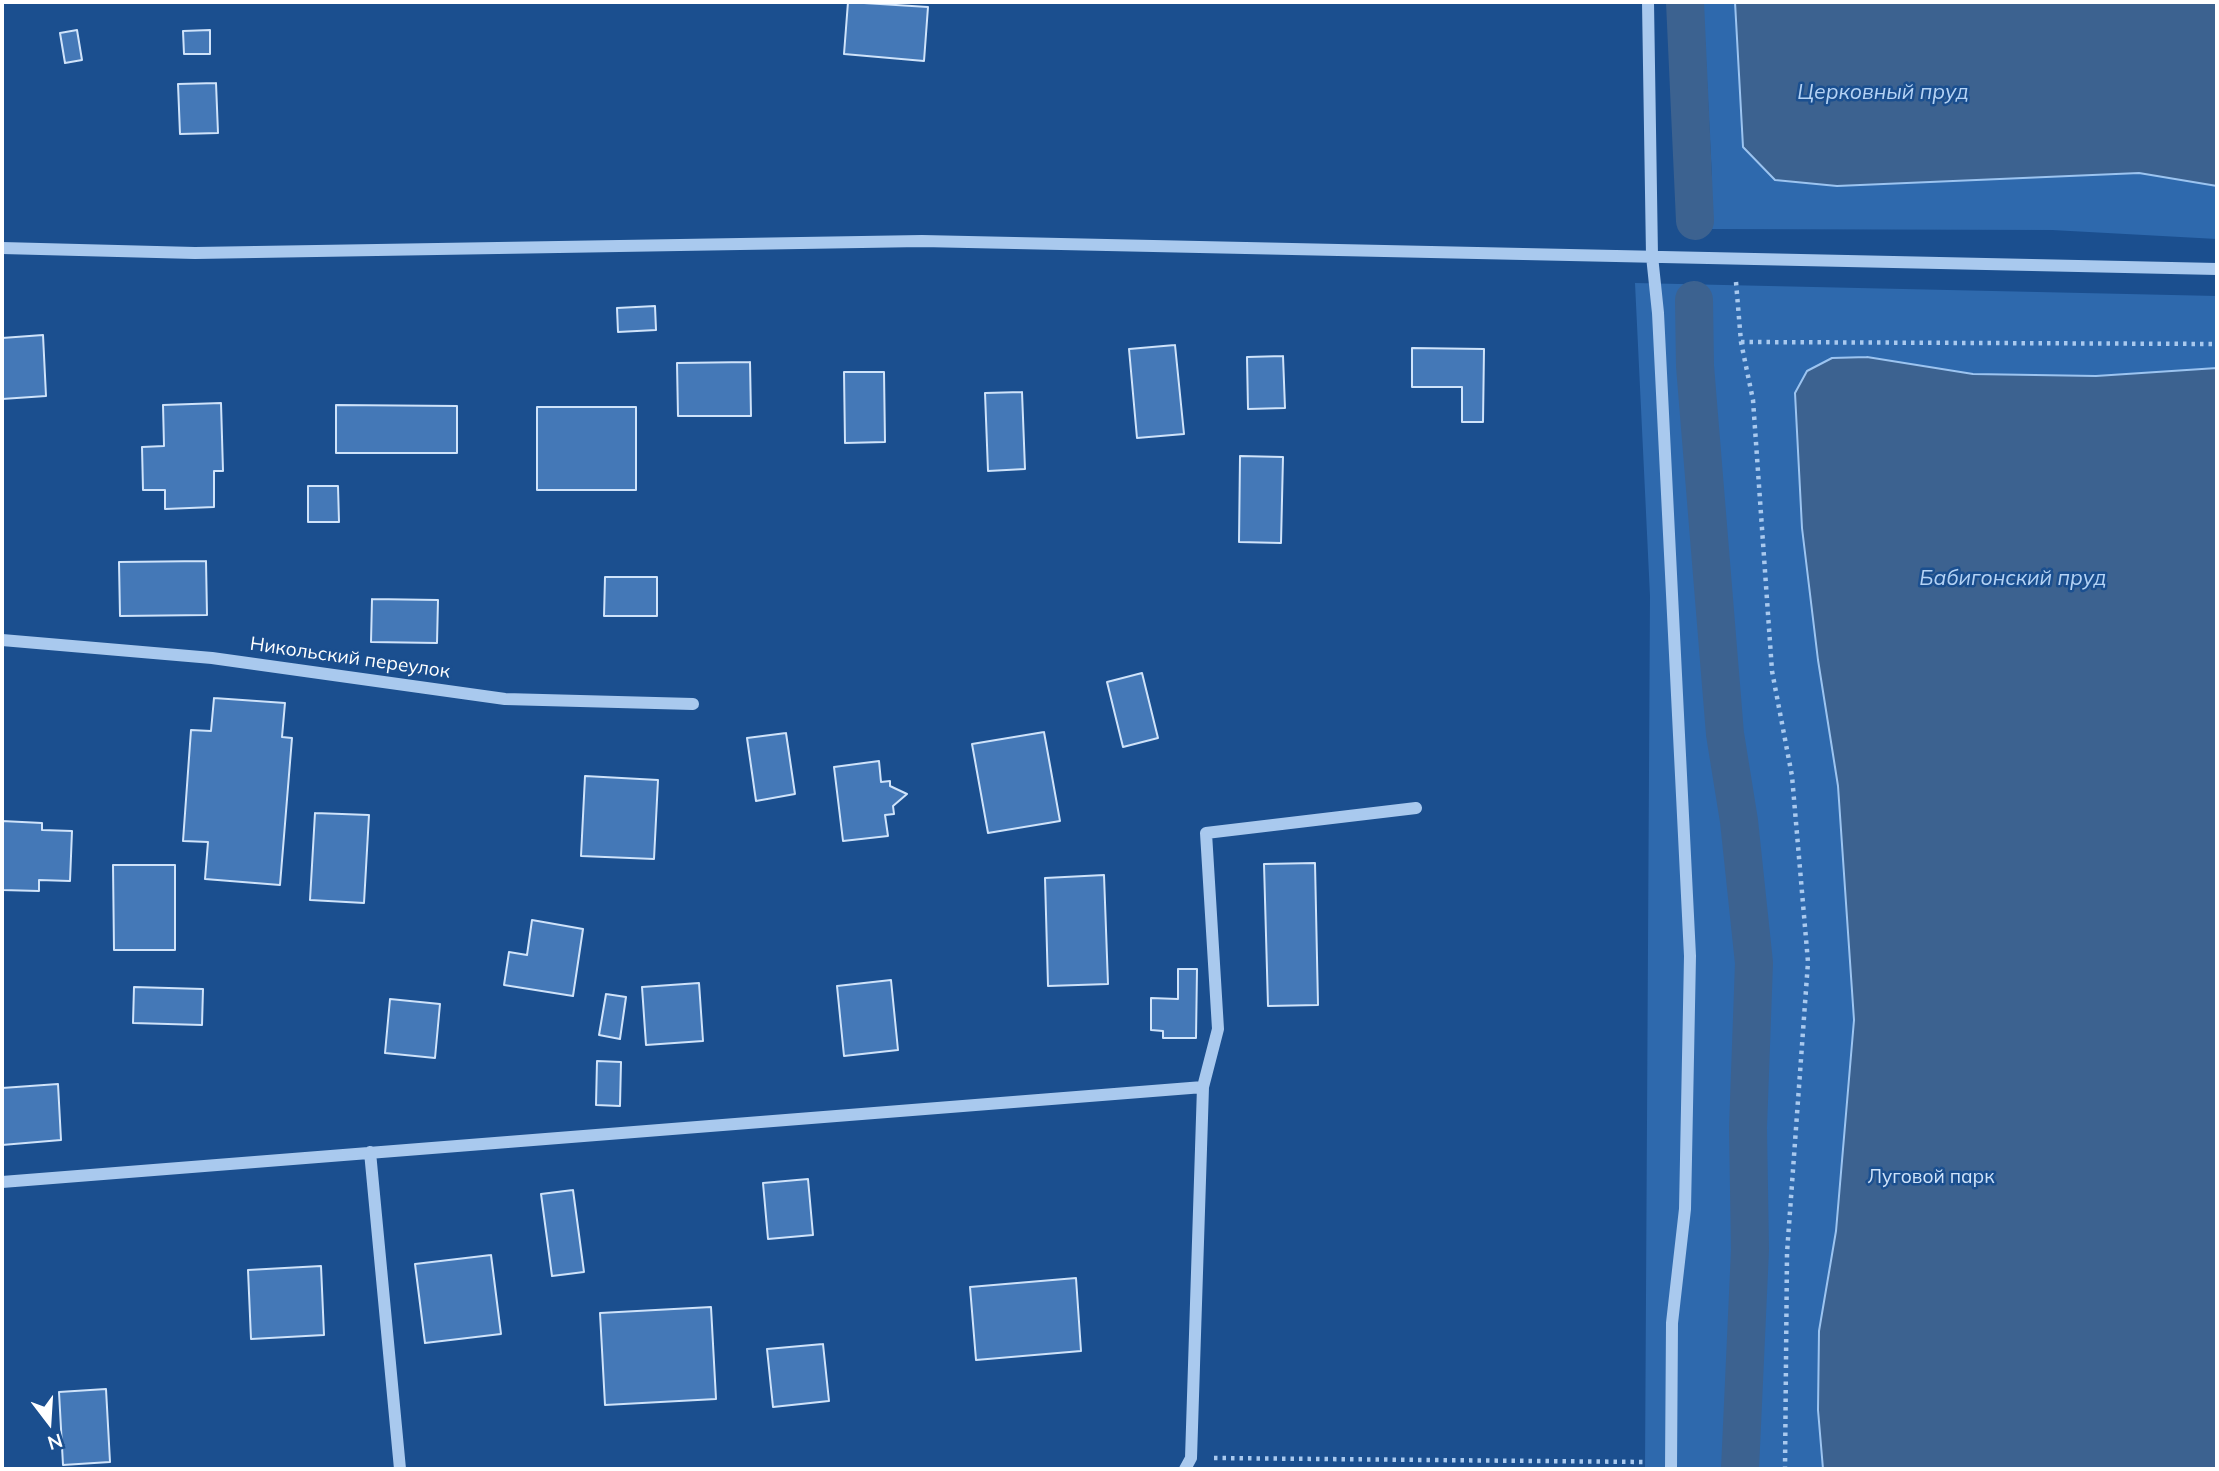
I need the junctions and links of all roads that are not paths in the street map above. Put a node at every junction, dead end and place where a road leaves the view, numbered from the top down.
1 (1648, 2) edge
2 (2, 248) edge
3 (1652, 256) junction
4 (2217, 269) edge
5 (2, 640) edge
6 (694, 704) dead end
7 (1416, 808) dead end
8 (1203, 1087) junction
9 (370, 1152) junction
10 (2, 1182) edge
11 (1188, 1464) edge
12 (400, 1469) edge
13 (1671, 1469) edge

1 - 3 street
2 - 3 street
3 - 4 street
3 - 13 street
5 - 6 street, Никольский переулок
7 - 8 street
8 - 9 street
8 - 11 street
9 - 10 street
9 - 12 street

